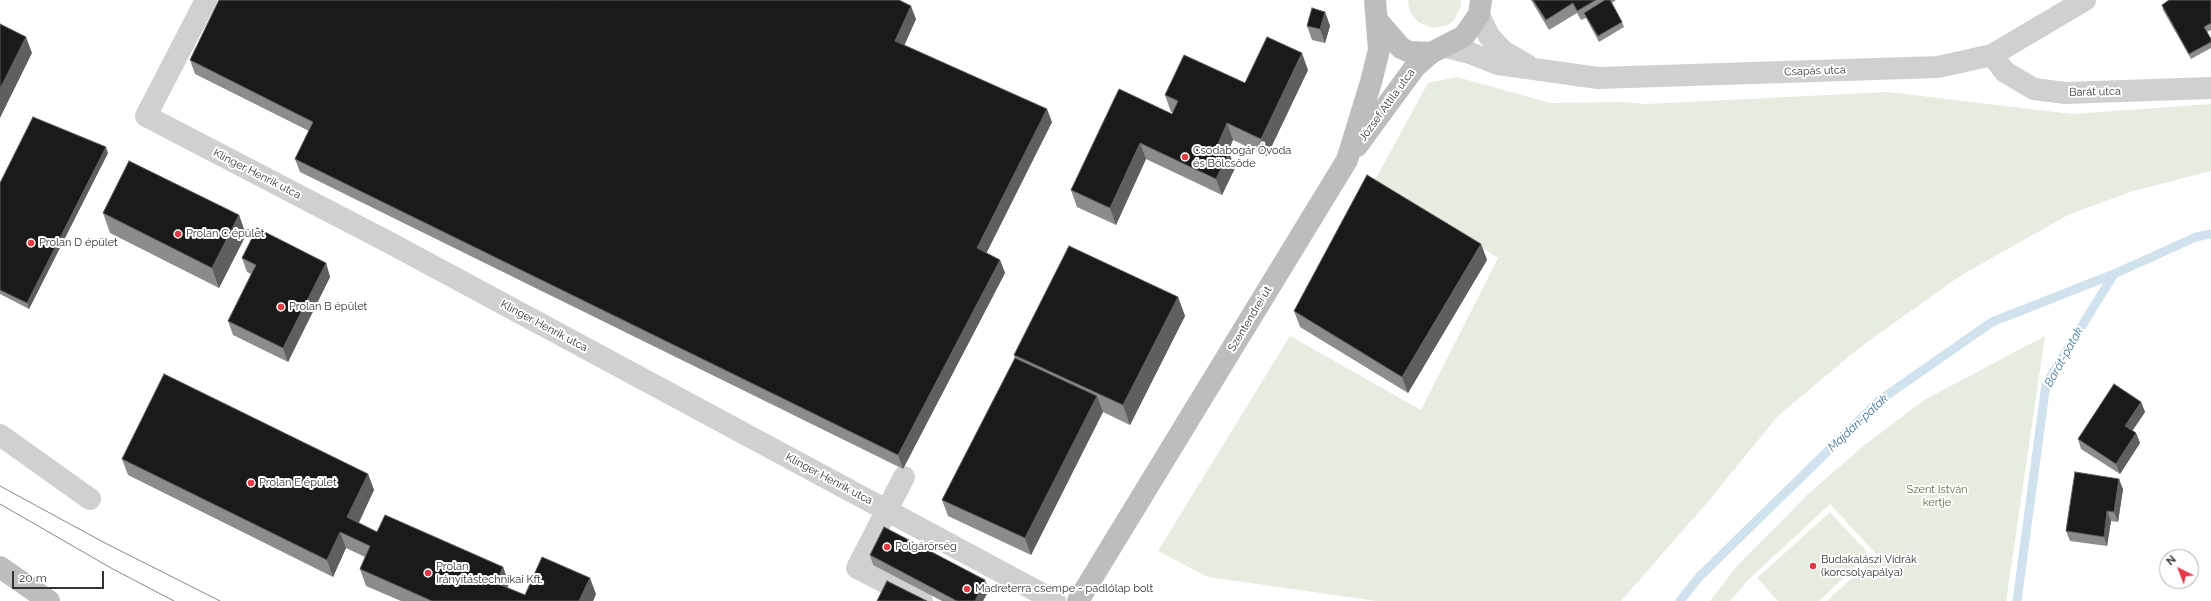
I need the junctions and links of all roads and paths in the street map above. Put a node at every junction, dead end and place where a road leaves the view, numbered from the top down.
1 (206, 0) edge
2 (2085, 0) edge
3 (1481, 4) edge
4 (1376, 10) edge
5 (1439, 50) junction
6 (1992, 55) junction
7 (1530, 67) junction
8 (2211, 88) edge
9 (1347, 160) junction
10 (0, 435) edge
11 (904, 477) dead end
12 (90, 499) dead end
13 (887, 510) junction
14 (0, 567) edge
15 (49, 601) edge
16 (922, 601) edge
17 (1055, 601) edge
18 (1078, 601) edge

1 - 13 street, Klinger Henrik utca
2 - 6 street, Csapás utca
3 - 5 main road, József Attila utca
3 - 7 street, Csapás utca
4 - 5 main road
4 - 9 main road, Szentendrei út
5 - 7 street, Csapás utca
5 - 9 main road, József Attila utca
6 - 7 street, Csapás utca
6 - 8 street, Barát utca
9 - 18 main road, Szentendrei út
10 - 12 street
11 - 13 street
13 - 16 street
13 - 17 street, Klinger Henrik utca
14 - 15 main road

